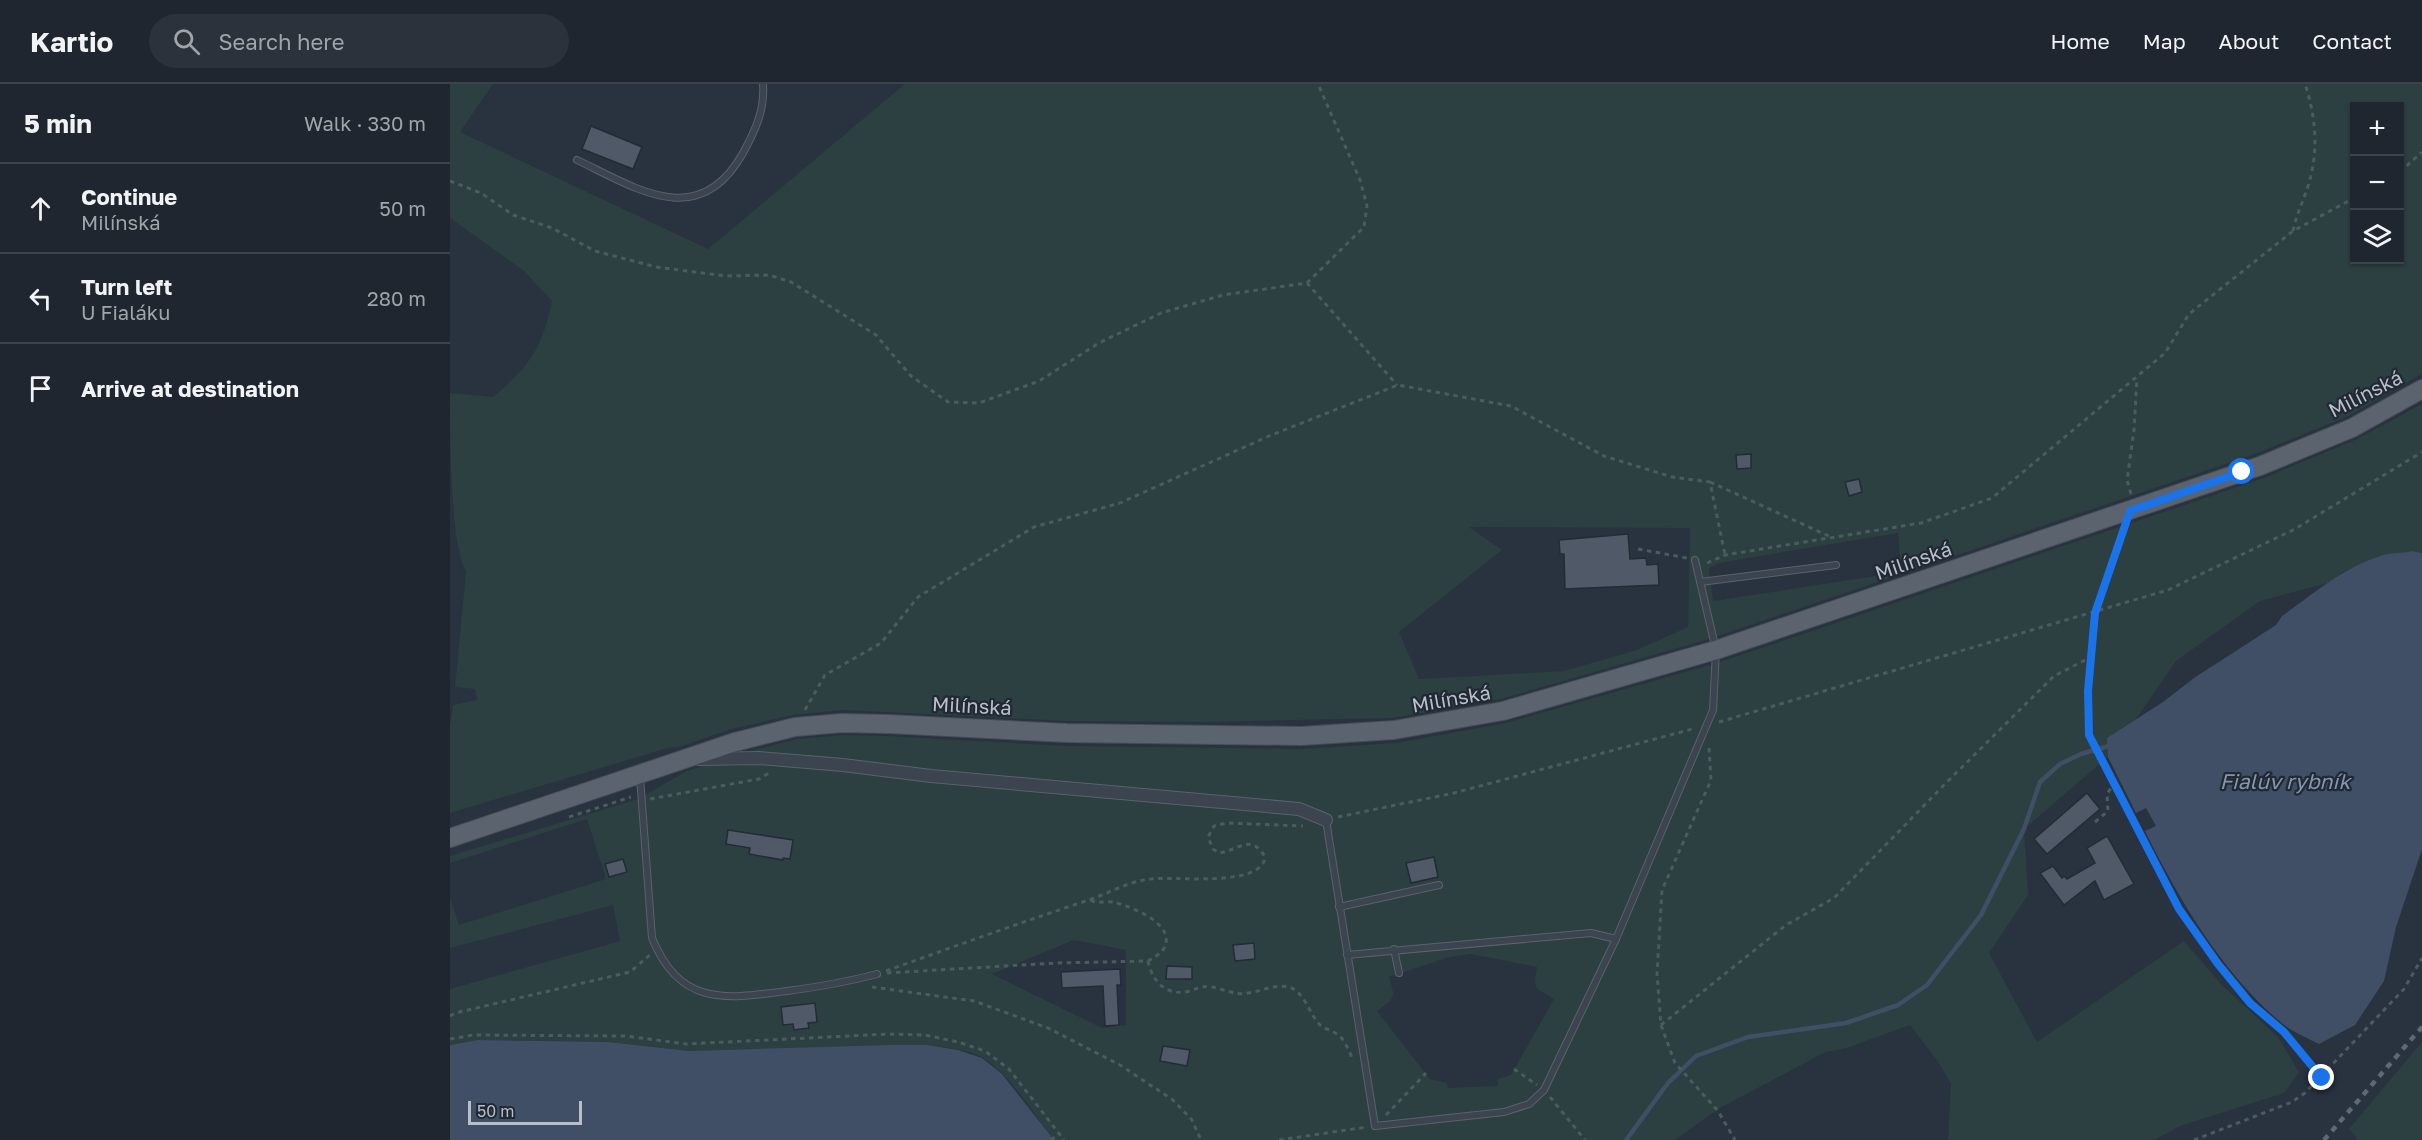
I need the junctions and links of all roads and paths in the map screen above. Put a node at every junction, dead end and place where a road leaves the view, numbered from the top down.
1 (763, 84) edge
2 (1317, 84) edge
3 (2305, 84) edge
4 (2422, 152) edge
5 (577, 160) dead end
6 (2404, 168) edge
7 (450, 180) edge
8 (2350, 201) edge
9 (2293, 231) junction
10 (1306, 283) junction
11 (2137, 378) junction
12 (1398, 386) junction
13 (2422, 389) edge
14 (2422, 452) edge
15 (1710, 482) junction
16 (2131, 504) junction
17 (1831, 537) junction
18 (1638, 549) dead end
19 (1725, 555) junction
20 (1696, 564) junction
21 (1836, 565) dead end
22 (1700, 582) junction
23 (2095, 613) junction
24 (1716, 650) junction
25 (2091, 657) junction
26 (1707, 725) junction
27 (795, 727) junction
28 (683, 759) junction
29 (776, 769) dead end
30 (639, 774) junction
31 (2113, 785) junction
32 (640, 794) junction
33 (562, 819) dead end
34 (1326, 820) junction
35 (2095, 822) dead end
36 (450, 838) edge
37 (1439, 885) dead end
38 (1090, 900) junction
39 (1339, 907) junction
40 (1616, 939) junction
41 (1394, 949) junction
42 (657, 950) junction
43 (1347, 955) junction
44 (2422, 958) edge
45 (1148, 961) junction
46 (1399, 973) dead end
47 (877, 974) junction
48 (871, 987) dead end
49 (450, 1016) edge
50 (1661, 1025) junction
51 (450, 1040) edge
52 (1514, 1069) dead end
53 (1426, 1073) dead end
54 (2322, 1078) junction
55 (1369, 1090) junction
56 (1544, 1090) junction
57 (1375, 1126) junction
58 (1059, 1134) junction
59 (1051, 1140) edge
60 (1063, 1140) edge
61 (1201, 1140) edge
62 (1279, 1140) edge
63 (1585, 1140) edge
64 (1735, 1140) edge
65 (2194, 1140) edge

1 - 5 lane
2 - 10 path
3 - 9 path
4 - 6 path
7 - 10 path
8 - 9 path
9 - 11 path
10 - 12 path
11 - 16 path
11 - 17 path
12 - 15 path
12 - 27 path
13 - 16 main road, Milínská
14 - 23 path
15 - 17 path
15 - 19 path
16 - 23 path
16 - 24 main road, Milínská
17 - 19 path
18 - 20 path
19 - 20 path
20 - 22 lane
21 - 22 lane
22 - 24 lane
23 - 25 path
23 - 26 path
24 - 26 lane
24 - 27 main road, Milínská
25 - 31 path
25 - 50 path
26 - 34 path
26 - 40 lane
26 - 50 path
27 - 28 main road, Milínská
28 - 30 main road, Milínská
28 - 34 street
29 - 32 path
30 - 32 lane
30 - 36 main road, Milínská
31 - 35 path
31 - 54 path
32 - 33 path
32 - 42 lane
34 - 38 path
34 - 39 lane
37 - 39 lane
38 - 45 path
38 - 47 path
39 - 43 lane
40 - 41 lane
40 - 56 lane
41 - 43 lane
41 - 46 lane
42 - 47 lane
42 - 49 path
43 - 55 lane
44 - 54 path
45 - 47 path
45 - 55 path
48 - 61 path
50 - 64 path
51 - 58 path
52 - 56 path
53 - 57 path
54 - 65 path
55 - 57 lane
56 - 57 lane
56 - 63 path
57 - 62 path
58 - 59 path
58 - 60 path

